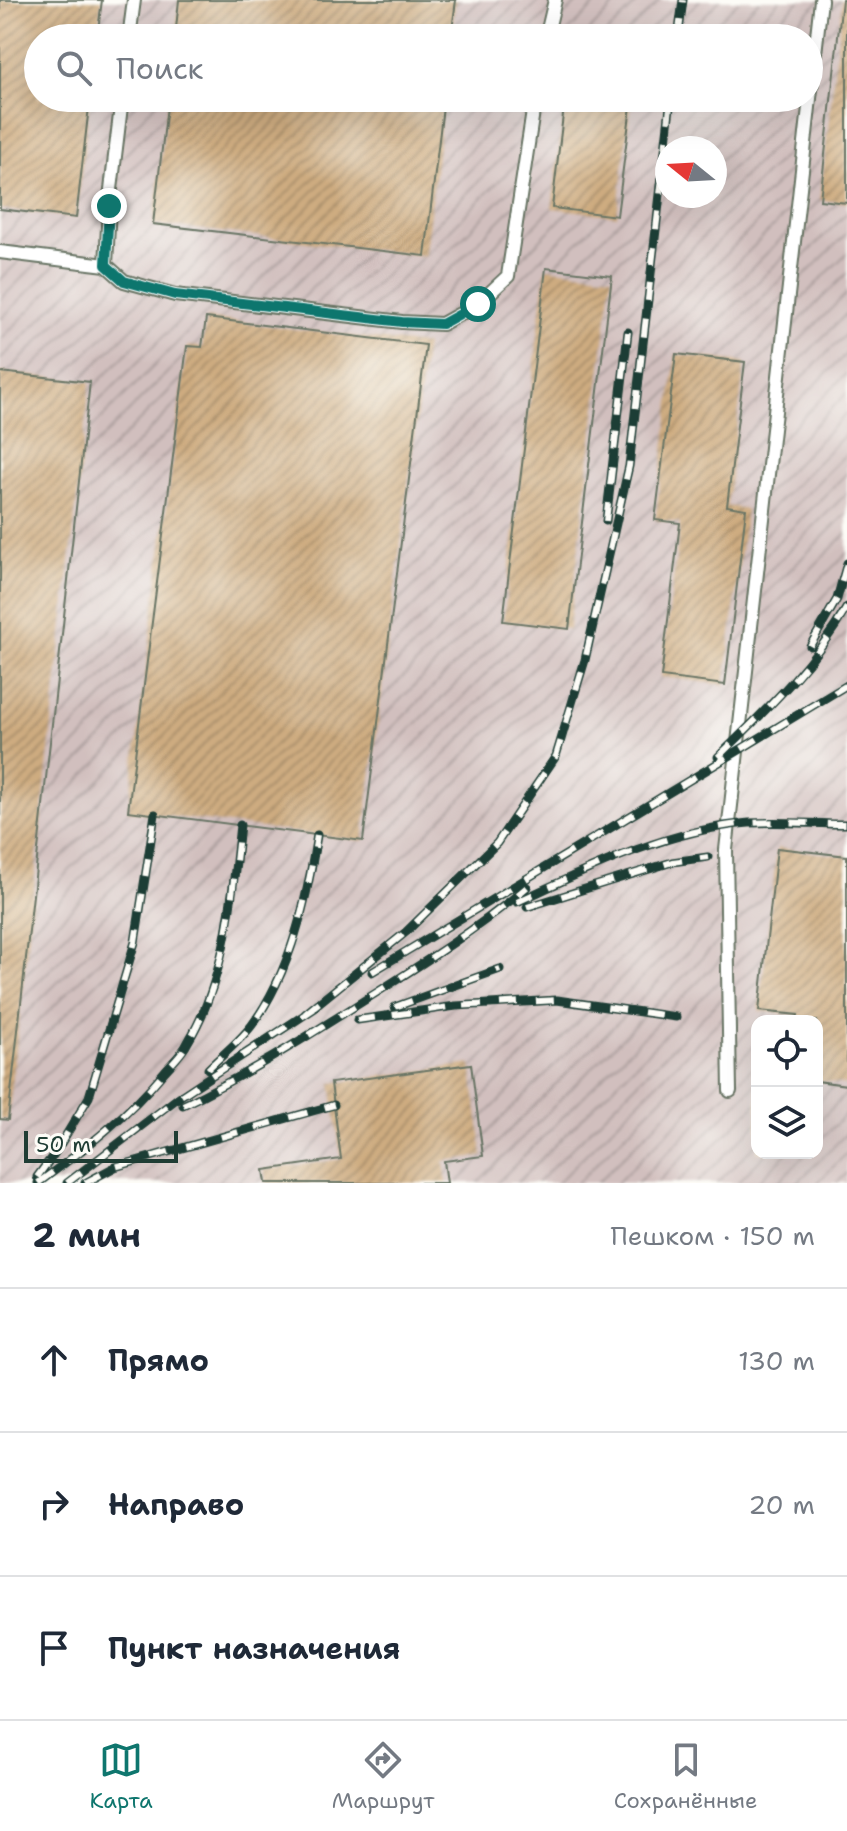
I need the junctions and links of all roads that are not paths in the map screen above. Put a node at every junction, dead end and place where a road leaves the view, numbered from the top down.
1 (134, 0) edge
2 (555, 0) edge
3 (821, 0) edge
4 (131, 24) edge
5 (549, 24) edge
6 (818, 24) edge
7 (120, 112) edge
8 (533, 112) edge
9 (808, 112) edge
10 (0, 252) edge
11 (106, 265) junction
12 (730, 1091) dead end

1 - 4 lane
2 - 5 lane
3 - 6 lane
7 - 11 lane
8 - 11 lane
9 - 12 lane
10 - 11 lane

